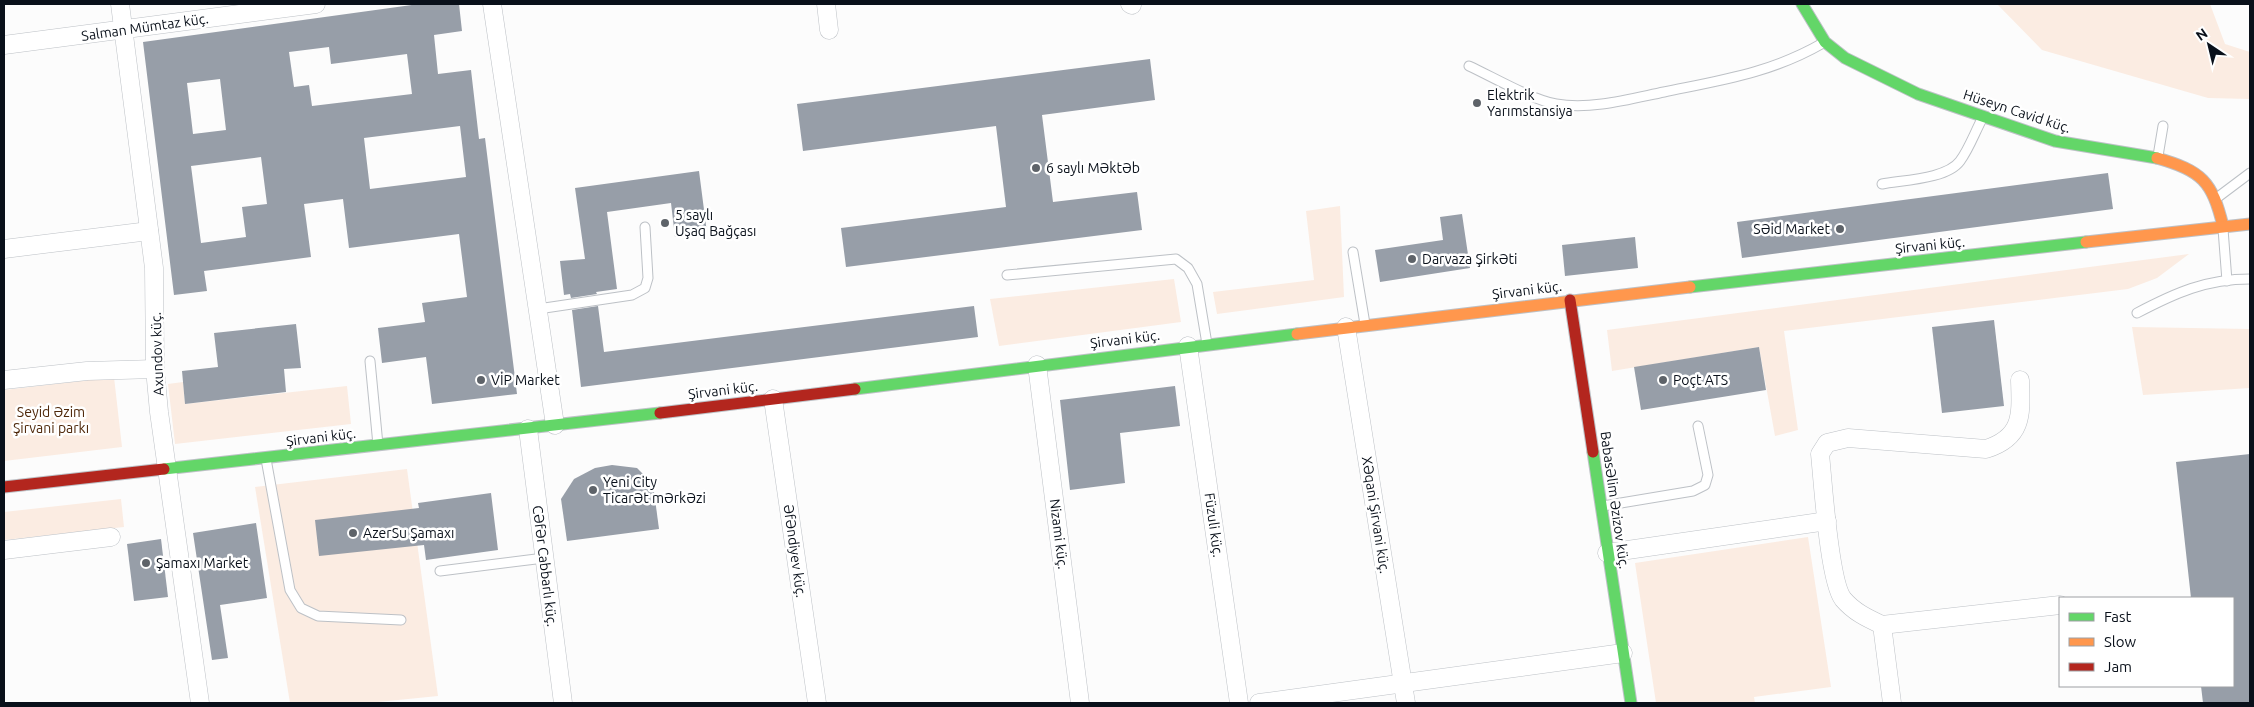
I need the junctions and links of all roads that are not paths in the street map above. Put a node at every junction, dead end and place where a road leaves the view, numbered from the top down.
1 (120, 4) edge
2 (316, 4) edge
3 (492, 4) edge
4 (826, 4) edge
5 (1802, 4) edge
6 (124, 30) junction
7 (829, 30) dead end
8 (1825, 42) junction
9 (4, 45) edge
10 (1469, 66) dead end
11 (1983, 116) junction
12 (2163, 126) dead end
13 (2158, 158) junction
14 (2250, 173) edge
15 (1882, 184) dead end
16 (2216, 198) junction
17 (2250, 224) edge
18 (2223, 226) junction
19 (646, 227) dead end
20 (149, 231) junction
21 (4, 249) edge
22 (1353, 252) dead end
23 (1007, 276) dead end
24 (2250, 279) edge
25 (2227, 281) junction
26 (1570, 300) junction
27 (538, 309) junction
28 (2137, 313) dead end
29 (1366, 325) junction
30 (1346, 327) junction
31 (1207, 344) junction
32 (1188, 346) junction
33 (370, 361) dead end
34 (1037, 365) junction
35 (155, 369) junction
36 (4, 380) edge
37 (2020, 380) dead end
38 (773, 399) junction
39 (555, 425) junction
40 (1698, 426) dead end
41 (528, 429) junction
42 (378, 446) junction
43 (266, 458) junction
44 (167, 470) junction
45 (4, 487) edge
46 (1600, 506) junction
47 (1827, 521) junction
48 (112, 537) dead end
49 (4, 550) edge
50 (1607, 553) junction
51 (544, 558) junction
52 (440, 571) dead end
53 (2059, 605) edge
54 (401, 620) dead end
55 (1882, 625) junction
56 (1623, 653) junction
57 (1403, 684) junction
58 (200, 703) edge
59 (563, 703) edge
60 (817, 703) edge
61 (1080, 703) edge
62 (1239, 703) edge
63 (1259, 703) edge
64 (1406, 703) edge
65 (1631, 703) edge
66 (1892, 703) edge

1 - 6 street, Axundov küç.
2 - 6 street, Salman Mümtaz küç.
3 - 27 street
4 - 7 street
5 - 8 main road, Hüseyn Cavid küç.
6 - 9 street, Salman Mümtaz küç.
6 - 20 street, Axundov küç.
8 - 10 lane
8 - 11 main road, Hüseyn Cavid küç.
11 - 13 main road, Hüseyn Cavid küç.
11 - 15 lane
12 - 13 lane
13 - 16 main road, Hüseyn Cavid küç.
14 - 16 lane
16 - 18 main road, Hüseyn Cavid küç.
17 - 18 main road, Şirvani küç.
18 - 25 lane
18 - 26 main road, Şirvani küç.
19 - 27 lane
20 - 21 street
20 - 35 street, Axundov küç.
22 - 29 lane
23 - 31 lane
24 - 25 lane
25 - 28 lane
26 - 29 main road, Şirvani küç.
26 - 46 main road, Babasəlim Əzizov küç.
27 - 39 street
29 - 30 main road, Şirvani küç.
30 - 31 main road, Şirvani küç.
30 - 57 street, Xəqani Şirvani küç.
31 - 32 main road, Şirvani küç.
32 - 34 main road, Şirvani küç.
32 - 62 street, Füzuli küç.
33 - 42 lane
34 - 38 main road, Şirvani küç.
34 - 61 street, Nizami küç.
35 - 36 street
35 - 44 street, Axundov küç.
37 - 47 street
38 - 39 main road, Şirvani küç.
38 - 60 street, Əfəndiyev küç.
39 - 41 main road, Şirvani küç.
40 - 46 lane
41 - 42 main road, Şirvani küç.
41 - 51 street, Cəfər Cabbarlı küç.
42 - 43 main road, Şirvani küç.
43 - 44 main road, Şirvani küç.
43 - 54 lane
44 - 45 main road, Şirvani küç.
44 - 58 street, Axundov küç.
46 - 50 main road, Babasəlim Əzizov küç.
47 - 50 street
47 - 55 street
48 - 49 street
50 - 56 main road, Babasəlim Əzizov küç.
51 - 52 lane
51 - 59 street, Cəfər Cabbarlı küç.
53 - 55 street
55 - 66 street
56 - 57 street
56 - 65 main road, Babasəlim Əzizov küç.
57 - 63 street
57 - 64 street, Xəqani Şirvani küç.

